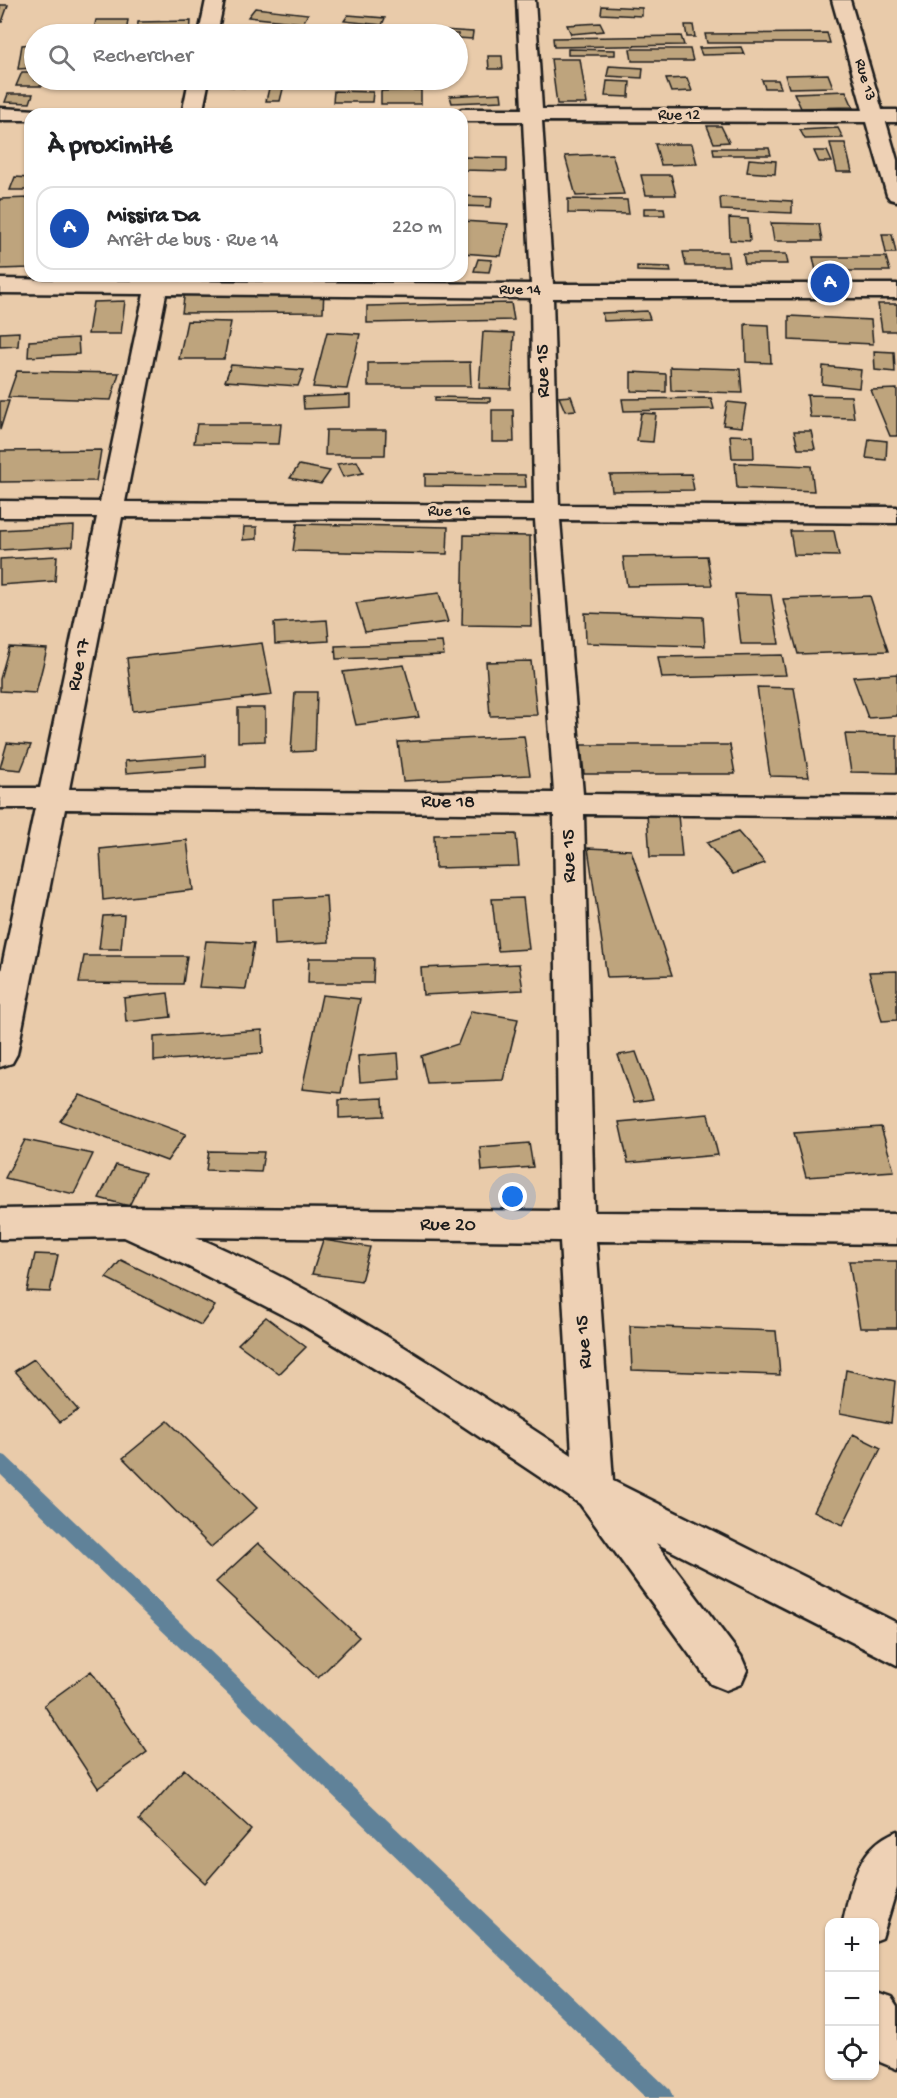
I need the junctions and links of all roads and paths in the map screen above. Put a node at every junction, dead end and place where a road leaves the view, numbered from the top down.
1 (215, 0) edge
2 (526, 0) edge
3 (841, 0) edge
4 (210, 24) edge
5 (197, 90) edge
6 (193, 108) edge
7 (0, 114) edge
8 (24, 114) edge
9 (468, 115) edge
10 (532, 116) junction
11 (874, 116) junction
12 (897, 116) edge
13 (897, 195) edge
14 (126, 282) edge
15 (158, 282) edge
16 (196, 282) edge
17 (0, 286) edge
18 (542, 291) junction
19 (897, 291) edge
20 (0, 509) edge
21 (111, 510) junction
22 (548, 513) junction
23 (897, 515) edge
24 (0, 798) edge
25 (52, 799) junction
26 (569, 804) junction
27 (897, 807) edge
28 (0, 1054) edge
29 (123, 1222) junction
30 (0, 1224) edge
31 (577, 1227) junction
32 (897, 1228) edge
33 (594, 1491) junction
34 (897, 1645) edge
35 (726, 1670) dead end
36 (897, 1853) edge
37 (867, 1918) edge
38 (879, 2022) edge
39 (897, 2045) edge

1 - 4 street
2 - 10 street, Rue 15
3 - 11 street, Rue 13
5 - 6 street
7 - 8 street
9 - 10 street, Rue 12
10 - 11 street, Rue 12
10 - 18 street, Rue 15
11 - 12 street, Rue 12
11 - 13 street, Rue 13
14 - 17 street, Rue 14
15 - 21 street, Rue 17
16 - 18 street, Rue 14
18 - 19 street, Rue 14
18 - 22 street, Rue 15
20 - 21 street, Rue 16
21 - 22 street, Rue 16
21 - 25 street, Rue 17
22 - 23 street, Rue 16
22 - 26 street, Rue 15
24 - 25 street, Rue 18
25 - 26 street, Rue 18
25 - 28 street, Rue 17
26 - 27 street, Rue 18
26 - 31 street, Rue 15
29 - 30 street, Rue 20
29 - 31 street, Rue 20
29 - 33 street
31 - 32 street, Rue 20
31 - 33 street, Rue 15
33 - 34 street
33 - 35 street
36 - 37 street
38 - 39 street

